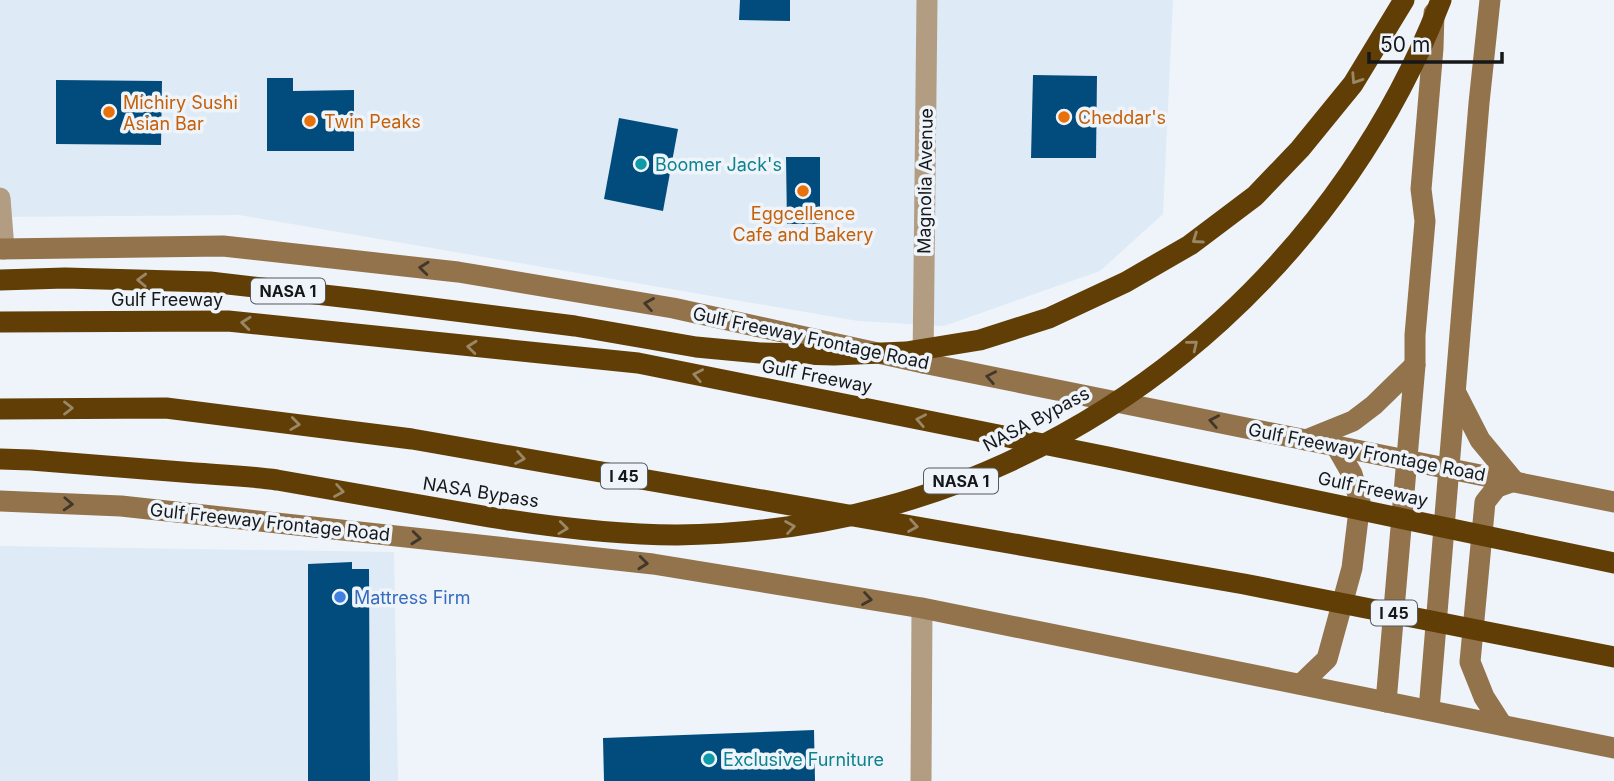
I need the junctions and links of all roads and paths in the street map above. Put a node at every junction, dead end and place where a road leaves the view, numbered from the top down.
1 (927, 0) edge
2 (1404, 0) edge
3 (1435, 0) edge
4 (1441, 0) edge
5 (1490, 0) edge
6 (0, 198) edge
7 (2, 249) edge
8 (0, 280) edge
9 (0, 322) edge
10 (923, 363) junction
11 (1415, 365) junction
12 (1455, 393) junction
13 (0, 409) edge
14 (1306, 440) junction
15 (1336, 446) junction
16 (0, 460) edge
17 (1406, 460) junction
18 (1449, 468) junction
19 (1514, 481) junction
20 (0, 501) edge
21 (1614, 502) edge
22 (1614, 563) edge
23 (922, 608) junction
24 (1614, 657) edge
25 (1301, 684) junction
26 (1387, 702) junction
27 (1429, 710) junction
28 (1502, 725) junction
29 (1614, 748) edge
30 (920, 781) edge

1 - 10 street, Magnolia Avenue
2 -> 8 highway, NASA 1
3 - 11 main road
16 -> 4 highway, NASA Bypass / NASA 1
5 - 12 main road
6 - 7 street
10 -> 7 main road, Gulf Freeway Frontage Road
22 -> 9 highway, Gulf Freeway
14 -> 10 main road, Gulf Freeway Frontage Road
11 - 14 main road
11 - 17 main road
12 - 18 main road
12 - 19 main road
13 -> 24 highway, I 45
14 - 15 main road, Gulf Freeway Frontage Road
15 - 17 main road, Gulf Freeway Frontage Road
15 - 25 main road
17 - 18 main road, Gulf Freeway Frontage Road
17 - 26 main road
18 - 19 main road, Gulf Freeway Frontage Road
18 - 27 main road
19 - 21 main road, Gulf Freeway Frontage Road
19 - 28 main road
20 -> 23 main road, Gulf Freeway Frontage Road
23 - 25 main road, Gulf Freeway Frontage Road
23 - 30 street
25 - 26 main road, Gulf Freeway Frontage Road
26 - 27 main road, Gulf Freeway Frontage Road
27 - 28 main road, Gulf Freeway Frontage Road
28 - 29 main road, Gulf Freeway Frontage Road

